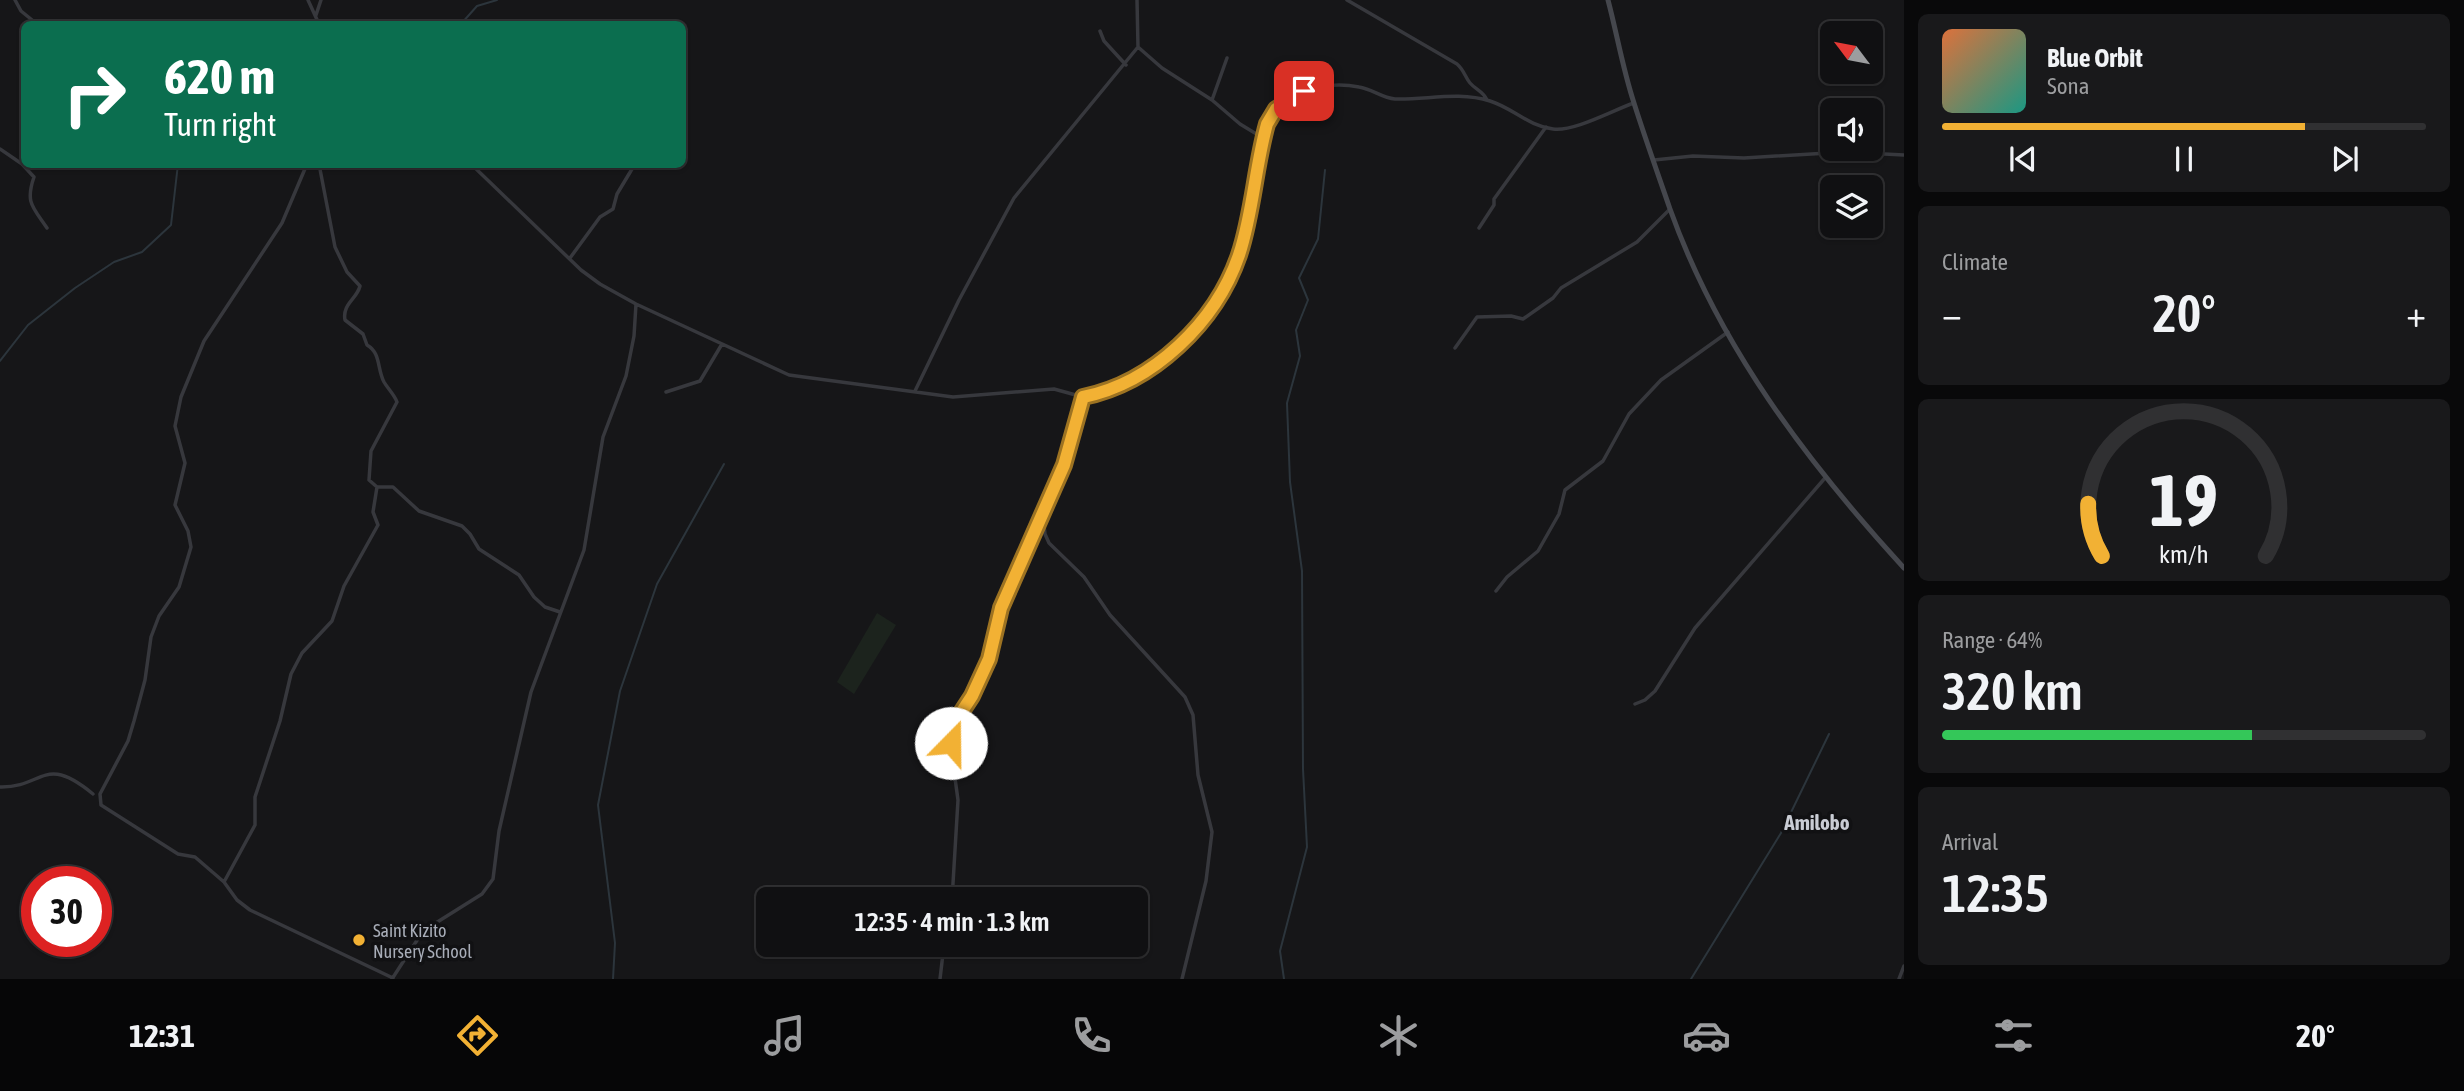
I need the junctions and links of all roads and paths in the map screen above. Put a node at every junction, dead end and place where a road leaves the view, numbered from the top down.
1 (15, 0) edge
2 (308, 0) edge
3 (321, 0) edge
4 (1138, 0) edge
5 (1347, 0) edge
6 (1608, 0) edge
7 (315, 17) junction
8 (33, 21) edge
9 (317, 21) edge
10 (1100, 31) dead end
11 (1138, 47) junction
12 (1227, 58) dead end
13 (1126, 65) junction
14 (1212, 100) junction
15 (1487, 100) junction
16 (1634, 103) junction
17 (1546, 128) junction
18 (1263, 138) junction
19 (0, 149) edge
20 (1904, 155) edge
21 (1654, 160) junction
22 (21, 163) edge
23 (26, 168) edge
24 (305, 168) edge
25 (320, 168) edge
26 (475, 168) edge
27 (633, 168) edge
28 (1670, 209) junction
29 (47, 228) dead end
30 (1479, 228) dead end
31 (570, 258) junction
32 (636, 304) junction
33 (1728, 332) junction
34 (722, 344) junction
35 (1455, 348) dead end
36 (915, 391) junction
37 (666, 392) dead end
38 (1083, 397) junction
39 (1825, 478) junction
40 (377, 487) junction
41 (1043, 516) junction
42 (1904, 568) edge
43 (1496, 591) dead end
44 (560, 612) junction
45 (1635, 704) dead end
46 (0, 788) edge
47 (93, 794) junction
48 (100, 794) junction
49 (99, 801) junction
50 (224, 882) junction
51 (953, 887) edge
52 (943, 957) edge
53 (1904, 967) edge
54 (393, 978) edge
55 (940, 979) edge
56 (1182, 979) edge
57 (1899, 979) edge

1 - 8 street
2 - 7 street
3 - 7 street
4 - 11 street
5 - 15 street
6 - 16 main road
7 - 9 street
10 - 13 street
11 - 13 street
11 - 14 street
12 - 14 street
13 - 36 street
14 - 18 street
15 - 17 street
15 - 18 street
16 - 17 street
16 - 21 main road
17 - 30 street
18 - 38 street
19 - 22 street
20 - 21 street
21 - 28 main road
23 - 29 street
24 - 48 street
25 - 40 street
26 - 31 street
27 - 31 street
28 - 33 main road
28 - 35 street
31 - 32 street
32 - 34 street
32 - 44 street
33 - 39 main road
33 - 43 street
34 - 36 street
34 - 37 street
36 - 38 street
38 - 41 street
39 - 42 main road
39 - 45 street
40 - 44 street
40 - 50 street
41 - 51 street
41 - 56 street
44 - 54 street
46 - 47 street
47 - 48 street
47 - 49 street
48 - 49 street
49 - 50 street
50 - 54 street
52 - 55 street
53 - 57 street

